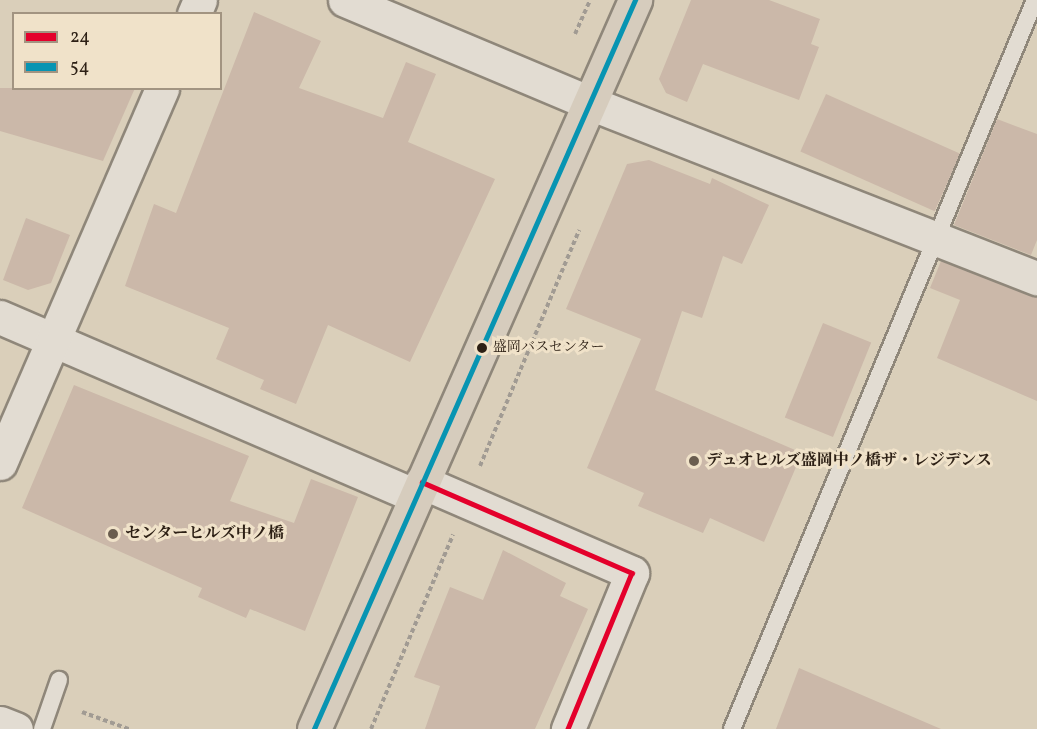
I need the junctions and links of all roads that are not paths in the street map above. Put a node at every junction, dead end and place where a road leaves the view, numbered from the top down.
1 (345, 0) edge
2 (635, 0) edge
3 (1035, 0) edge
4 (161, 90) edge
5 (592, 104) junction
6 (936, 238) junction
7 (1037, 278) edge
8 (0, 317) edge
9 (55, 339) junction
10 (0, 463) edge
11 (419, 489) junction
12 (59, 681) dead end
13 (0, 723) edge
14 (16, 729) edge
15 (42, 729) edge
16 (314, 729) edge
17 (568, 729) edge
18 (732, 729) edge

1 - 5 street
2 - 5 highway
3 - 6 lane
4 - 9 street
5 - 6 street
5 - 11 highway
6 - 7 street
6 - 18 lane
8 - 9 street
9 - 10 street
9 - 11 street
11 - 16 highway
11 - 17 street
12 - 15 lane
13 - 14 street

